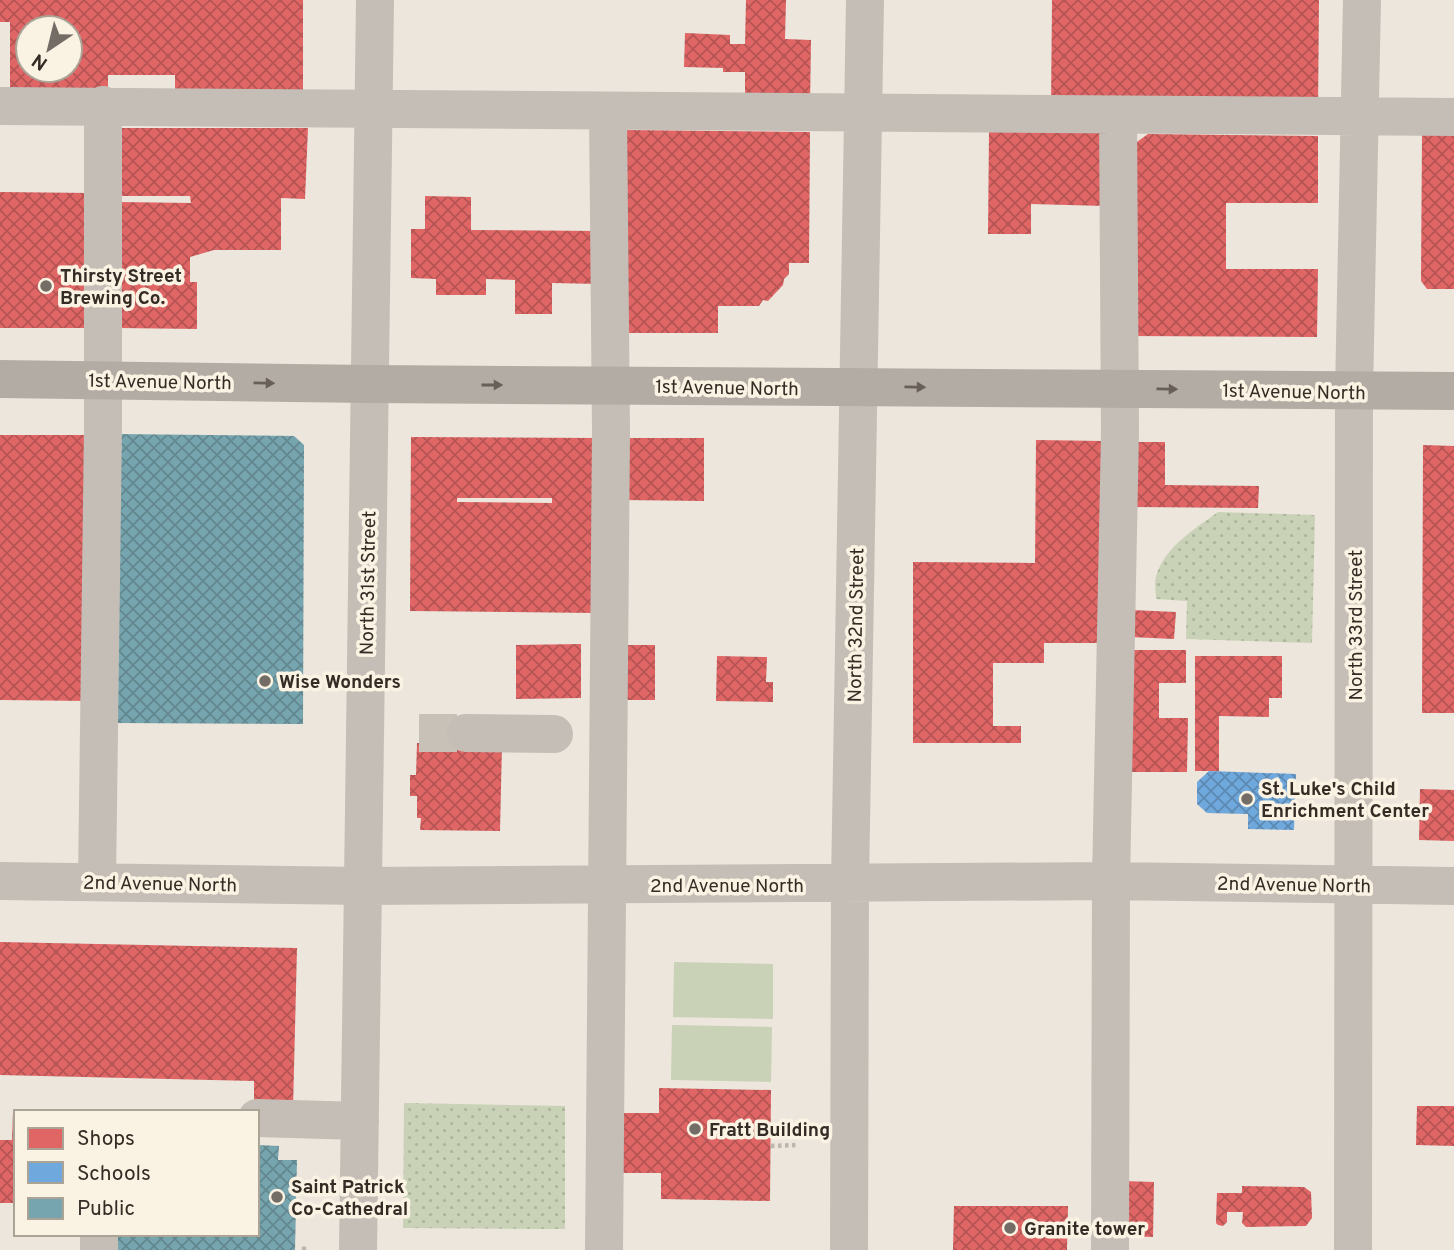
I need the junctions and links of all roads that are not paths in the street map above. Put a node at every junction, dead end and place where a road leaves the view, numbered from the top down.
1 (375, 0) edge
2 (865, 0) edge
3 (1362, 0) edge
4 (103, 105) junction
5 (0, 106) edge
6 (373, 109) junction
7 (608, 111) junction
8 (864, 113) junction
9 (1118, 115) junction
10 (1360, 116) junction
11 (1454, 117) edge
12 (0, 379) edge
13 (103, 381) junction
14 (370, 384) junction
15 (611, 385) junction
16 (860, 386) junction
17 (1120, 388) junction
18 (1454, 391) edge
19 (1354, 392) junction
20 (466, 733) tunnel mouth
21 (554, 734) dead end
22 (0, 881) edge
23 (1111, 881) junction
24 (97, 882) junction
25 (850, 884) junction
26 (607, 885) junction
27 (363, 886) junction
28 (1355, 886) junction
29 (1454, 886) edge
30 (259, 1118) edge
31 (360, 1121) junction
32 (358, 1250) edge
33 (604, 1250) edge
34 (849, 1250) edge
35 (1110, 1250) edge
36 (1353, 1250) edge

1 - 6 street, North 31st Street
2 - 8 street, North 32nd Street
3 - 10 street, North 33rd Street
4 - 5 street
4 - 6 street
4 - 13 street
6 - 7 street
6 - 14 street, North 31st Street
7 - 8 street
7 - 15 street
8 - 9 street
8 - 16 street, North 32nd Street
9 - 10 street
9 - 17 street
10 - 11 street
10 - 19 street, North 33rd Street
12 - 13 main road, 1st Avenue North
13 -> 14 main road, 1st Avenue North
13 - 24 street
14 -> 15 main road, 1st Avenue North
14 - 27 street, North 31st Street
15 - 16 main road, 1st Avenue North
15 - 26 street
16 -> 17 main road, 1st Avenue North
16 - 25 street, North 32nd Street
17 -> 19 main road, 1st Avenue North
17 - 23 street
18 - 19 main road, 1st Avenue North
19 - 28 street, North 33rd Street
20 - 21 street
22 - 24 street, 2nd Avenue North
23 - 25 street, 2nd Avenue North
23 - 28 street, 2nd Avenue North
23 - 35 street
24 - 27 street, 2nd Avenue North
25 - 26 street, 2nd Avenue North
25 - 34 street, North 32nd Street
26 - 27 street, 2nd Avenue North
26 - 33 street
27 - 31 street, North 31st Street
28 - 29 street, 2nd Avenue North
28 - 36 street, North 33rd Street
30 - 31 street
31 - 32 street, North 31st Street

